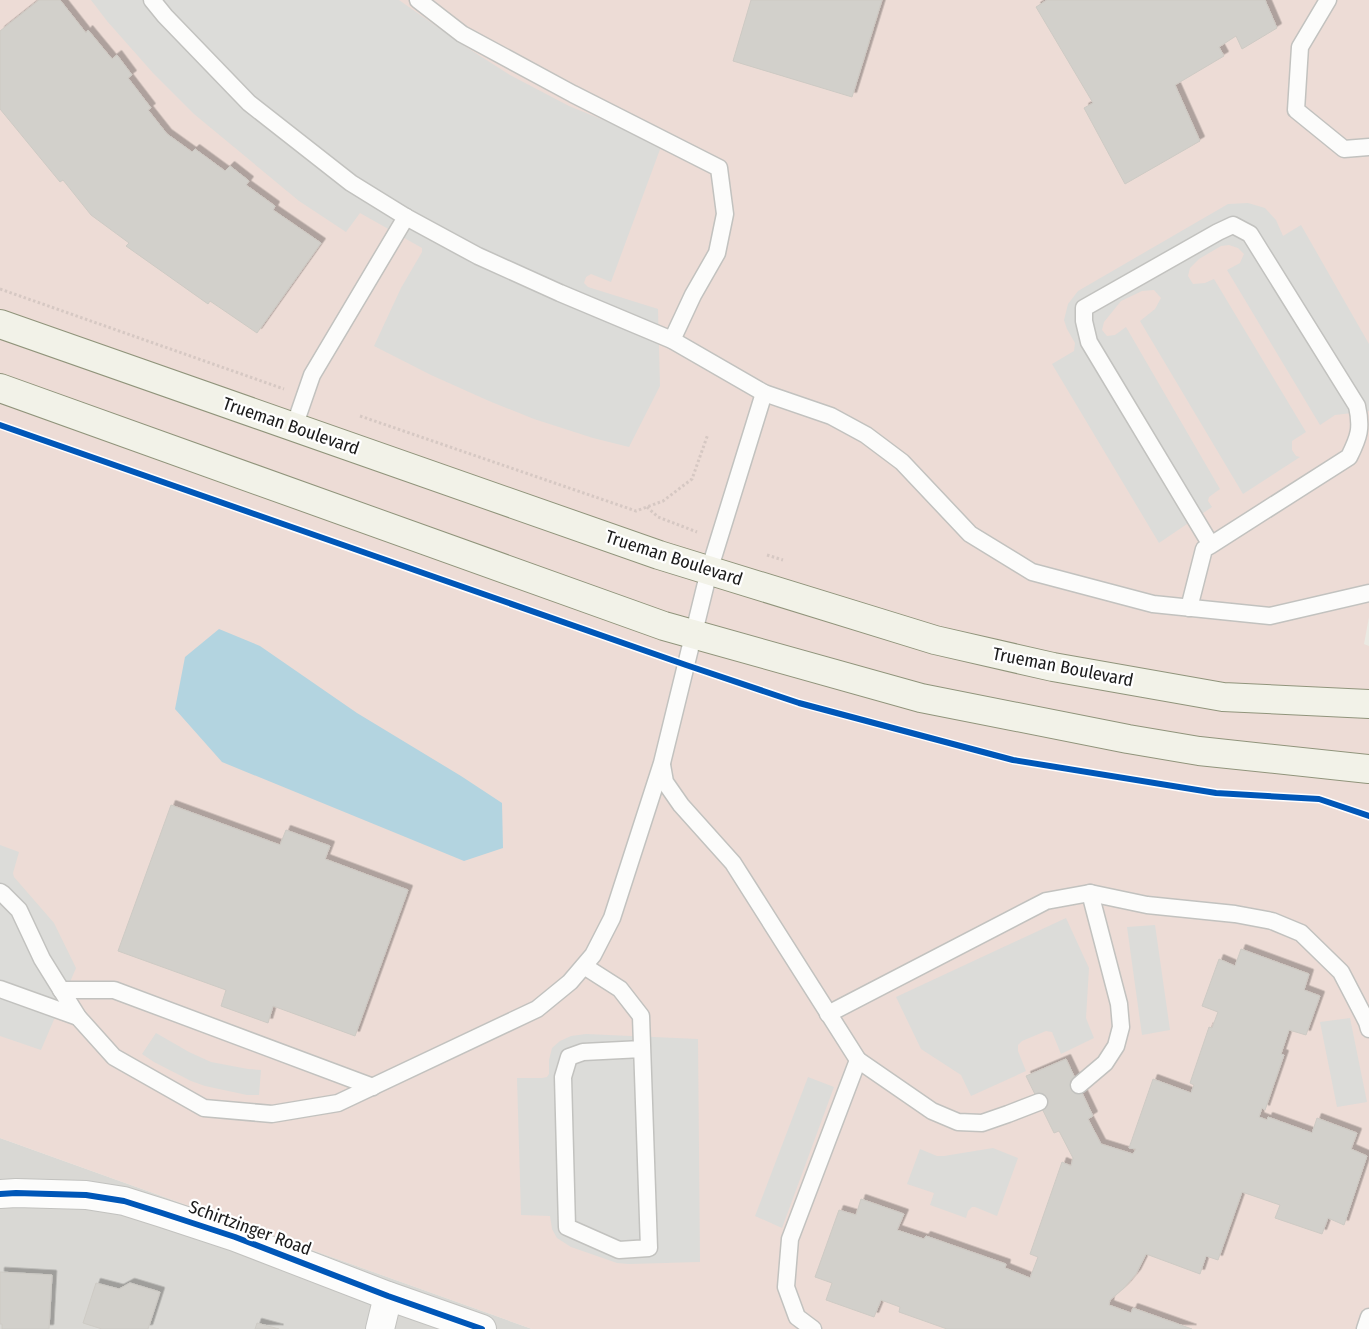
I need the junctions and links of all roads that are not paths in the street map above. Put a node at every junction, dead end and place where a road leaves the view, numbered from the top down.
1 (152, 0) edge
2 (418, 0) edge
3 (1328, 0) edge
4 (1369, 147) edge
5 (406, 217) junction
6 (0, 324) edge
7 (672, 340) junction
8 (0, 388) edge
9 (764, 393) junction
10 (294, 427) junction
11 (1211, 545) junction
12 (709, 570) junction
13 (1369, 593) edge
14 (1189, 608) junction
15 (693, 634) junction
16 (1369, 704) edge
17 (662, 763) junction
18 (1369, 769) edge
19 (0, 892) edge
20 (1090, 893) junction
21 (584, 966) junction
22 (0, 989) edge
23 (61, 990) junction
24 (828, 1014) junction
25 (78, 1018) junction
26 (1369, 1029) edge
27 (642, 1049) junction
28 (858, 1060) junction
29 (1079, 1086) dead end
30 (373, 1087) junction
31 (1039, 1102) dead end
32 (0, 1194) edge
33 (388, 1296) junction
34 (1369, 1317) edge
35 (380, 1329) edge
36 (482, 1329) edge
37 (813, 1329) edge
38 (1365, 1329) edge

1 - 5 lane
2 - 7 lane
3 - 4 lane
5 - 7 lane
5 - 10 lane
6 - 10 main road, Trueman Boulevard
7 - 9 lane
8 - 15 main road
9 - 12 lane
9 - 14 lane
10 - 12 main road, Trueman Boulevard
11 - 11 lane
11 - 14 lane
12 - 15 lane
12 - 16 main road, Trueman Boulevard
13 - 14 lane
15 - 17 lane
15 - 18 main road
17 - 21 lane
17 - 24 lane
19 - 23 lane
20 - 24 lane
20 - 26 lane
20 - 29 lane
21 - 27 lane
21 - 30 lane
22 - 25 lane
23 - 25 lane
23 - 30 lane
24 - 28 lane
25 - 30 lane
27 - 27 lane
28 - 31 lane
28 - 37 lane
32 - 33 street, Schirtzinger Road
33 - 35 street
33 - 36 street, Schirtzinger Road
34 - 38 lane

